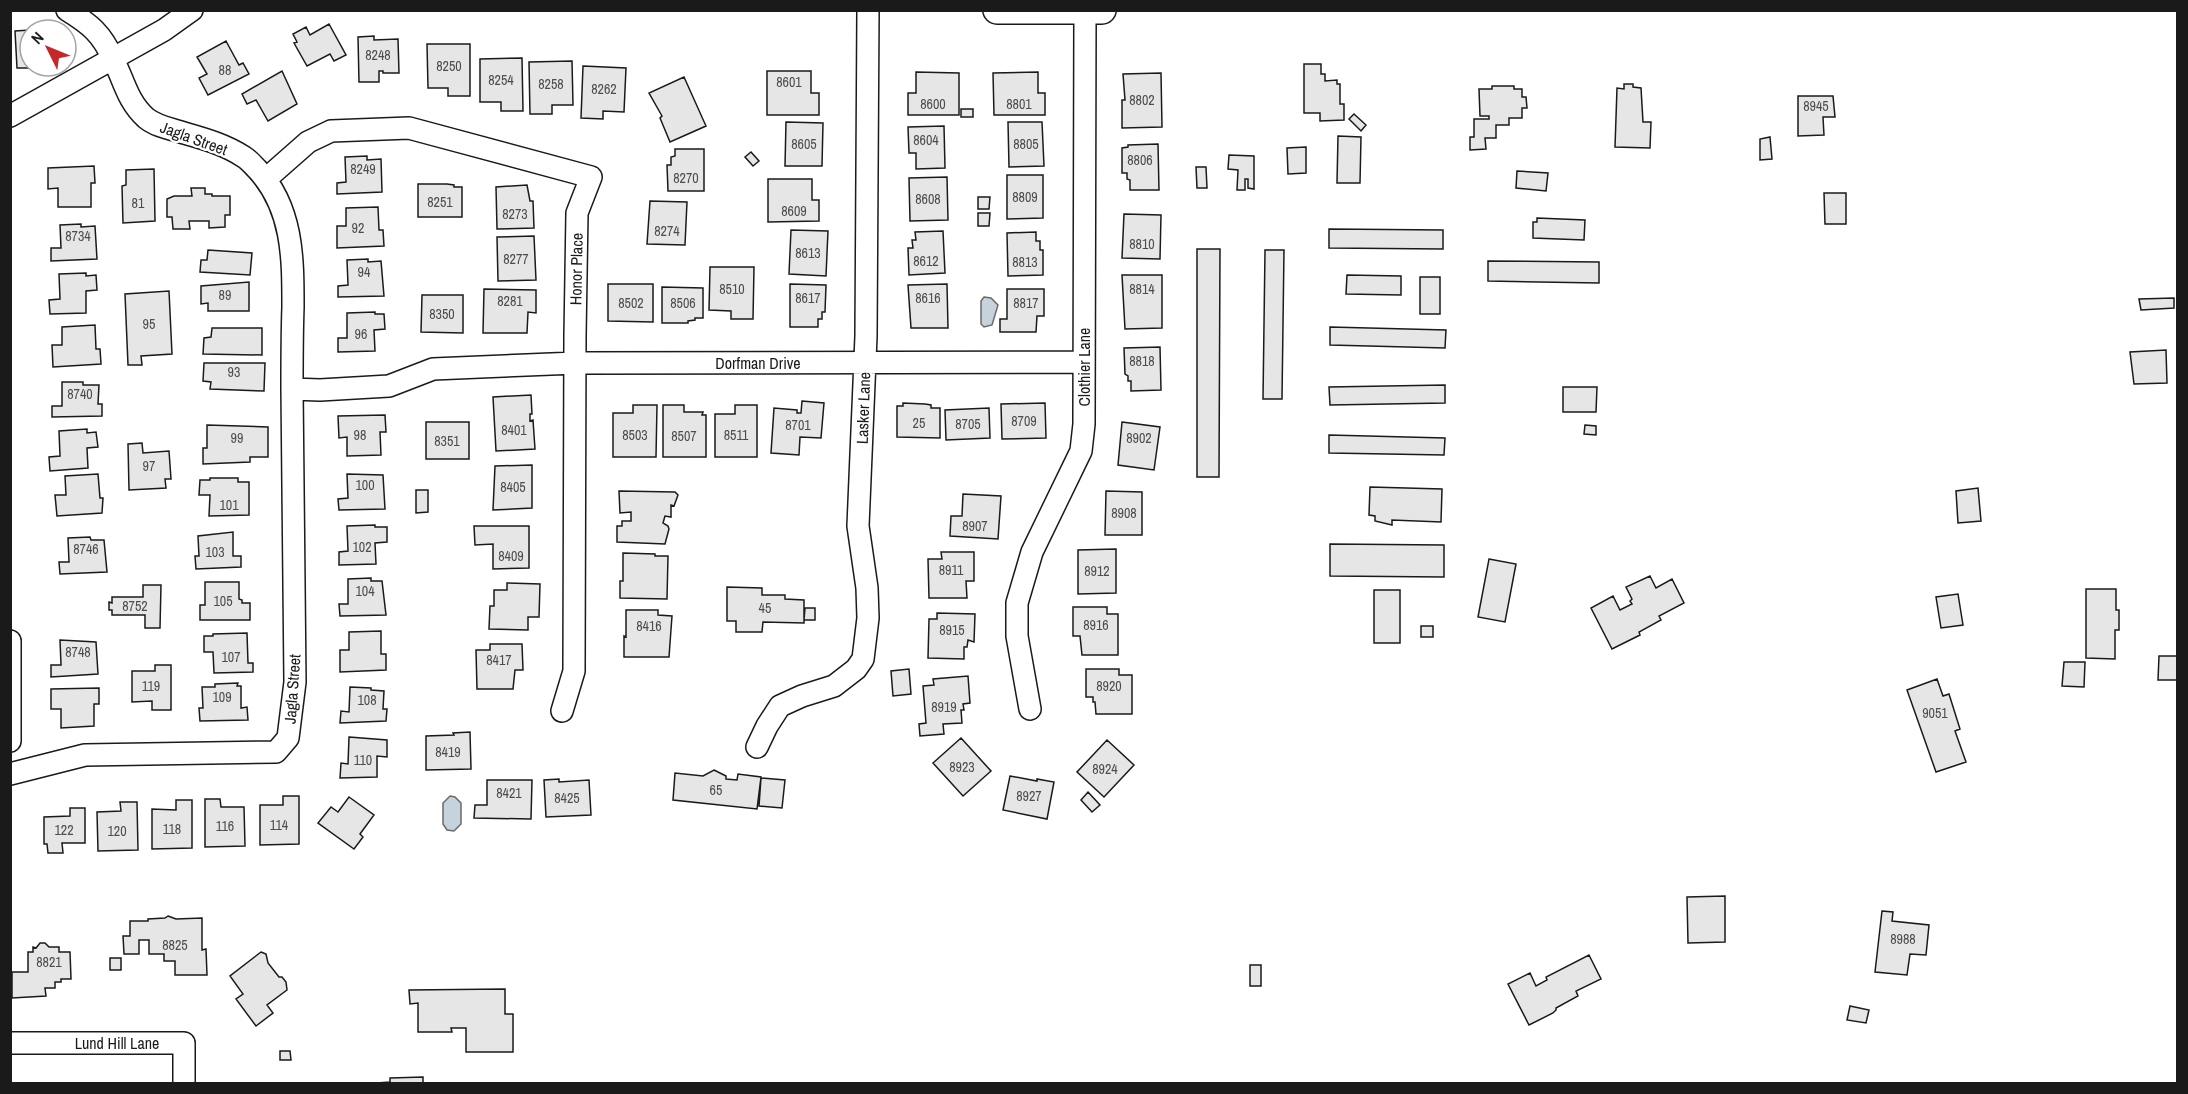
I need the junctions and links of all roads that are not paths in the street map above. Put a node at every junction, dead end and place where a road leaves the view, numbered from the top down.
1 (67, 10) edge
2 (192, 10) edge
3 (868, 10) edge
4 (997, 10) edge
5 (1102, 10) edge
6 (1085, 11) edge
7 (114, 59) junction
8 (10, 116) edge
9 (266, 179) junction
10 (1084, 362) junction
11 (576, 363) junction
12 (865, 363) junction
13 (292, 389) junction
14 (10, 641) edge
15 (1030, 709) dead end
16 (562, 711) dead end
17 (10, 741) edge
18 (757, 747) dead end
19 (10, 774) edge
20 (10, 1043) edge
21 (184, 1083) edge

1 - 7 street, Jagla Street
2 - 7 street
3 - 12 street, Lasker Lane
4 - 6 main road
5 - 6 main road
6 - 10 street, Clothier Lane
7 - 8 street
7 - 9 street, Jagla Street
9 - 11 street, Honor Place
9 - 13 street, Jagla Street
10 - 12 street, Dorfman Drive
10 - 15 street, Clothier Lane
11 - 12 street, Dorfman Drive
11 - 13 street, Dorfman Drive
11 - 16 street, Honor Place
12 - 18 street, Lasker Lane
13 - 19 street, Jagla Street
14 - 17 street
20 - 21 street, Lund Hill Lane

